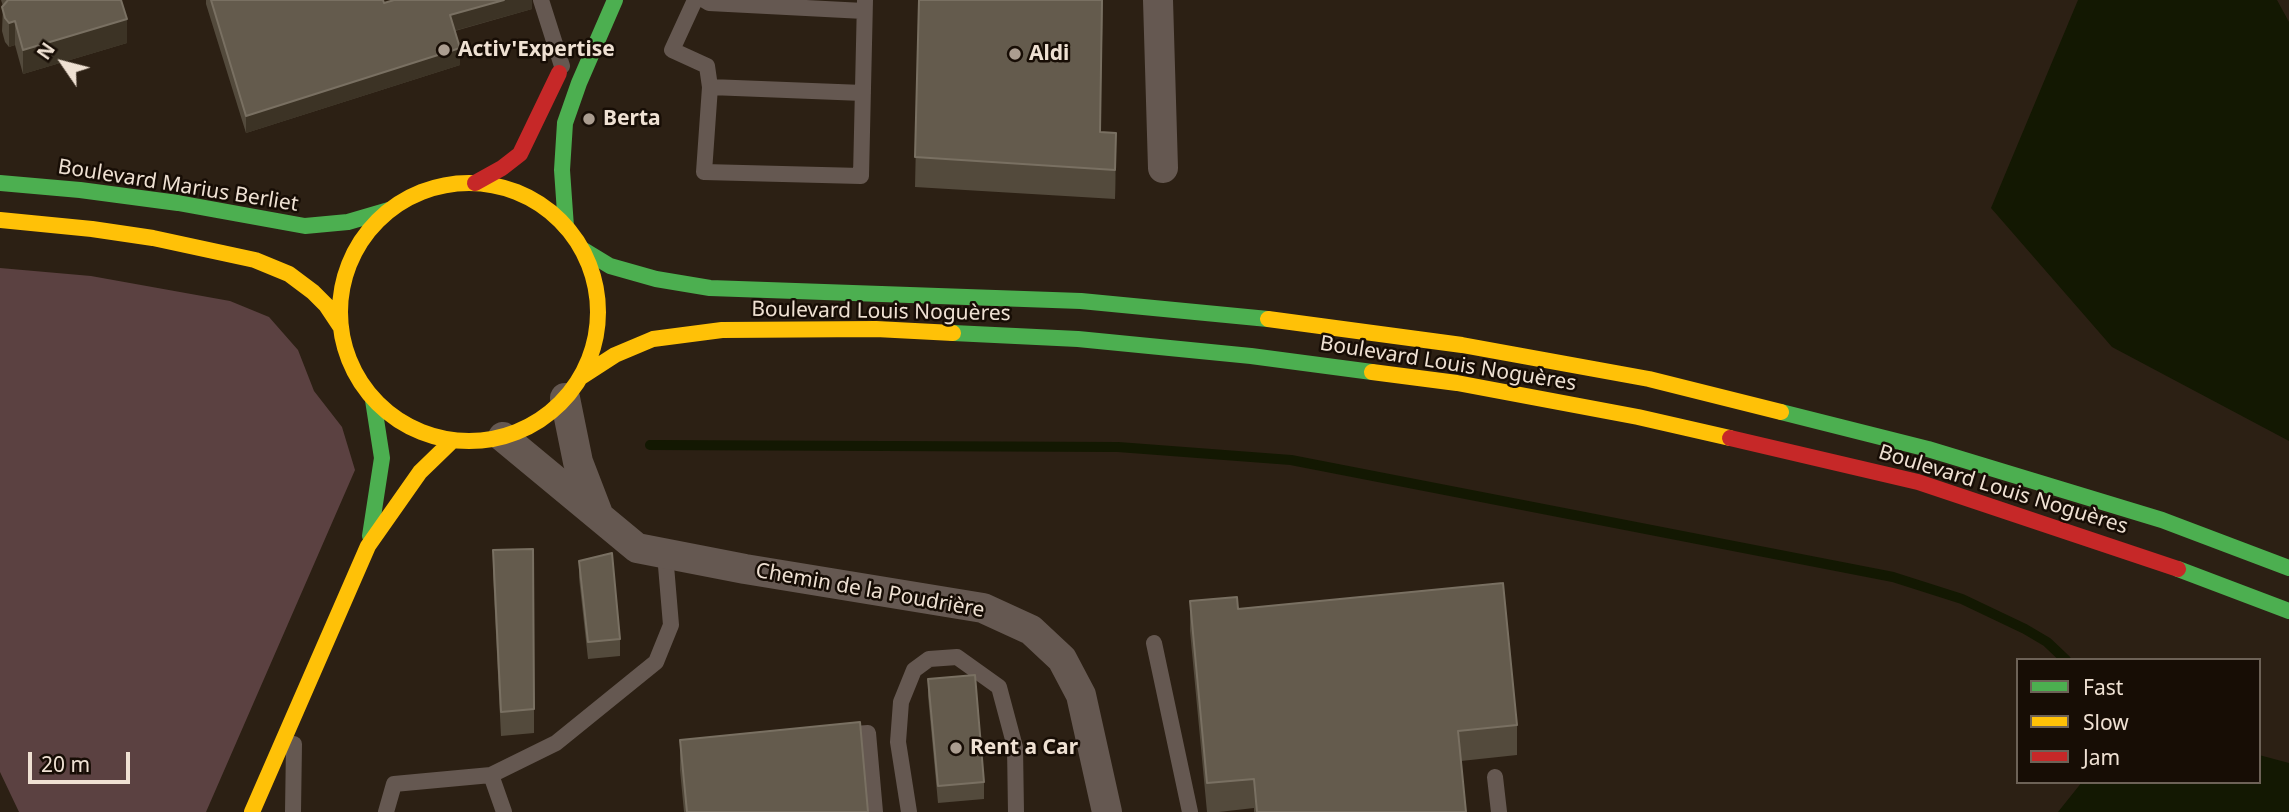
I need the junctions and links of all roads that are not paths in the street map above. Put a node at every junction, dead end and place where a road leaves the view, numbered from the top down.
1 (541, 0) edge
2 (615, 0) edge
3 (695, 0) edge
4 (704, 0) edge
5 (1158, 0) edge
6 (864, 6) edge
7 (572, 44) dead end
8 (562, 66) junction
9 (710, 87) junction
10 (863, 93) junction
11 (1163, 168) dead end
12 (0, 183) edge
13 (475, 183) junction
14 (389, 210) junction
15 (0, 220) edge
16 (566, 227) junction
17 (582, 249) junction
18 (340, 326) junction
19 (573, 388) junction
20 (373, 400) junction
21 (503, 437) junction
22 (452, 441) junction
23 (600, 518) junction
24 (368, 546) junction
25 (665, 554) junction
26 (2289, 568) edge
27 (2289, 611) edge
28 (1154, 643) dead end
29 (295, 713) junction
30 (829, 736) edge
31 (491, 775) junction
32 (1496, 777) dead end
33 (252, 812) edge
34 (293, 812) edge
35 (386, 812) edge
36 (504, 812) edge
37 (875, 812) edge
38 (909, 812) edge
39 (1016, 812) edge
40 (1107, 812) edge
41 (1190, 812) edge
42 (1499, 812) edge

1 - 8 lane
2 - 16 main road
3 - 9 lane
4 - 6 lane
5 - 11 street
6 - 10 lane
7 - 8 main road
8 - 13 main road
9 - 10 lane
9 - 10 lane
12 - 14 main road, Boulevard Marius Berliet
13 - 14 main road
13 - 16 main road
14 - 18 main road
15 - 18 main road
16 - 17 main road
17 - 19 main road
17 - 26 main road, Boulevard Louis Noguères
18 - 20 main road
19 - 21 main road, Boulevard Louis Noguères
19 - 23 street, Chemin de la Poudrière
19 - 27 main road, Boulevard Louis Noguères
20 - 22 main road, Boulevard Louis Noguères
20 - 24 main road
21 - 22 main road, Boulevard Louis Noguères
21 - 23 street, Chemin de la Poudrière
22 - 24 main road
23 - 25 street, Chemin de la Poudrière
24 - 29 main road
25 - 31 lane
25 - 40 street, Chemin de la Poudrière
28 - 41 lane
29 - 33 main road
29 - 34 lane
30 - 37 lane
31 - 35 lane
31 - 36 lane
32 - 42 lane
38 - 39 lane

